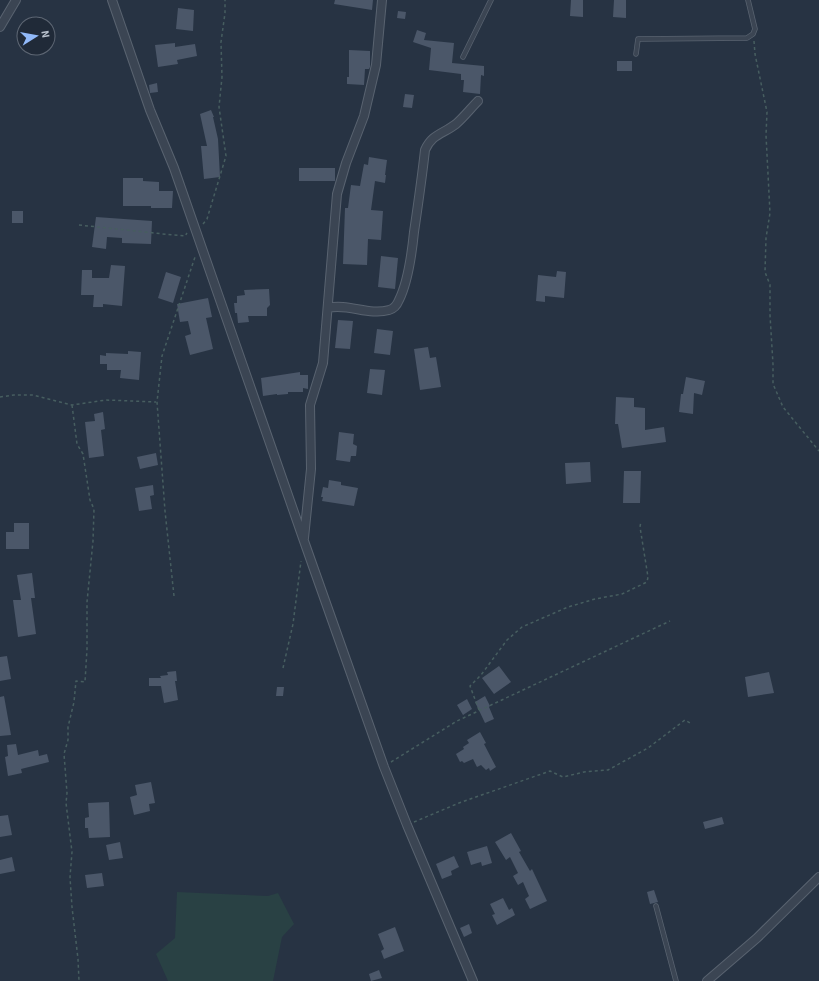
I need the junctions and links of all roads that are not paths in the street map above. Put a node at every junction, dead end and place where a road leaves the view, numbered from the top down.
1 (16, 0) edge
2 (112, 0) edge
3 (382, 0) edge
4 (491, 0) edge
5 (748, 0) edge
6 (0, 27) edge
7 (636, 54) dead end
8 (463, 57) dead end
9 (478, 101) dead end
10 (328, 308) junction
11 (304, 541) junction
12 (819, 877) edge
13 (656, 906) dead end
14 (474, 981) edge
15 (676, 981) edge
16 (707, 981) edge

1 - 6 street
2 - 11 street
3 - 10 street
4 - 8 lane
5 - 7 lane
9 - 10 street
10 - 11 street
11 - 14 street
12 - 16 street
13 - 15 lane

